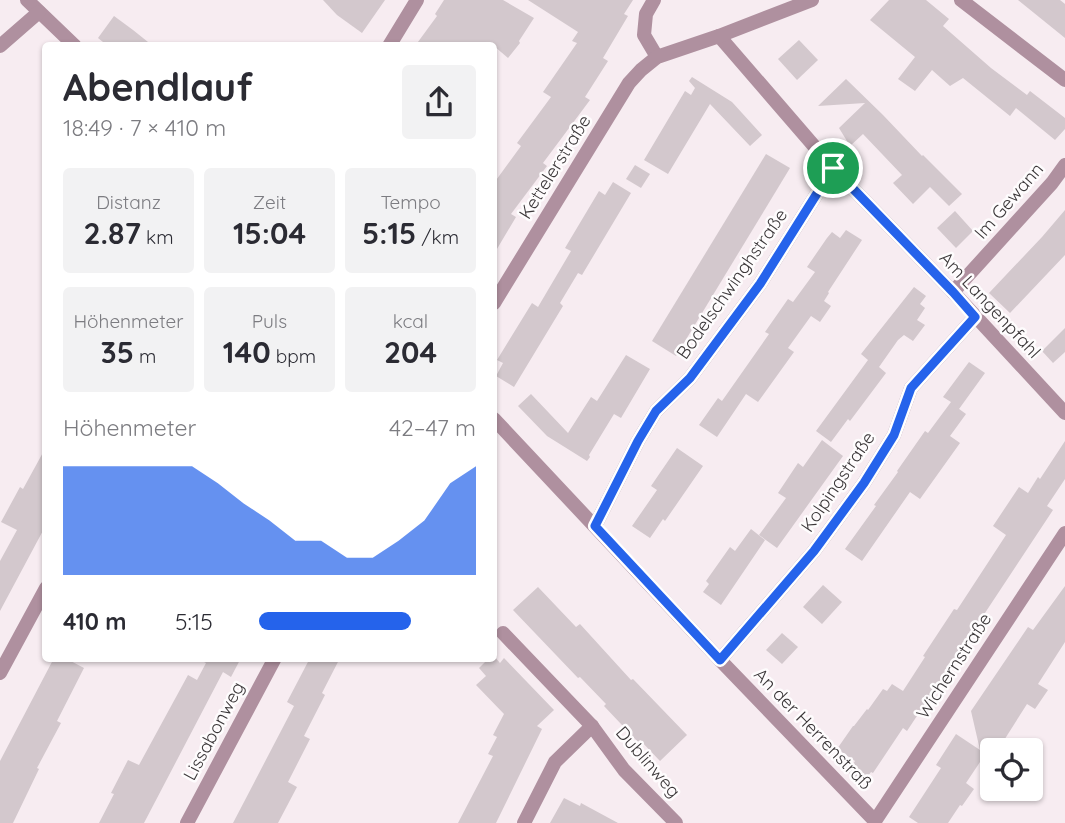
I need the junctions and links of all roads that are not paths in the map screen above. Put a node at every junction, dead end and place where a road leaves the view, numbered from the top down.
1 (27, 0) edge
2 (417, 0) edge
3 (654, 0) edge
4 (812, 0) edge
5 (961, 0) edge
6 (39, 12) junction
7 (719, 36) junction
8 (71, 42) edge
9 (391, 42) edge
10 (0, 46) edge
11 (657, 57) junction
12 (1065, 80) edge
13 (1065, 165) edge
14 (833, 168) junction
15 (953, 292) junction
16 (497, 298) edge
17 (975, 317) junction
18 (1065, 413) edge
19 (497, 422) edge
20 (595, 526) junction
21 (1065, 533) edge
22 (42, 595) edge
23 (503, 634) dead end
24 (720, 660) junction
25 (273, 662) edge
26 (0, 673) edge
27 (592, 726) junction
28 (875, 821) joint
29 (187, 823) edge
30 (524, 823) edge
31 (676, 823) edge

1 - 6 street
2 - 9 street
3 - 11 street
4 - 7 street, Kettelerstraße
5 - 12 street
6 - 8 street
6 - 10 street
7 - 11 street, Kettelerstraße
7 - 14 street, Am Langenpfahl
11 - 16 street, Kettelerstraße
13 - 15 street, Im Gewann
14 - 15 street, Am Langenpfahl
14 - 20 street, Bodelschwinghstraße
15 - 17 street, Am Langenpfahl
17 - 18 street, Am Langenpfahl
17 - 24 street, Kolpingstraße
19 - 20 street, An der Herrenstraß
20 - 24 street, An der Herrenstraß
21 - 28 street, Wichernstraße
22 - 26 street
23 - 27 street, Dublinweg
24 - 28 street, An der Herrenstraß
25 - 29 street, Lissabonweg
27 - 30 street, Dublinweg
27 - 31 street, Dublinweg

